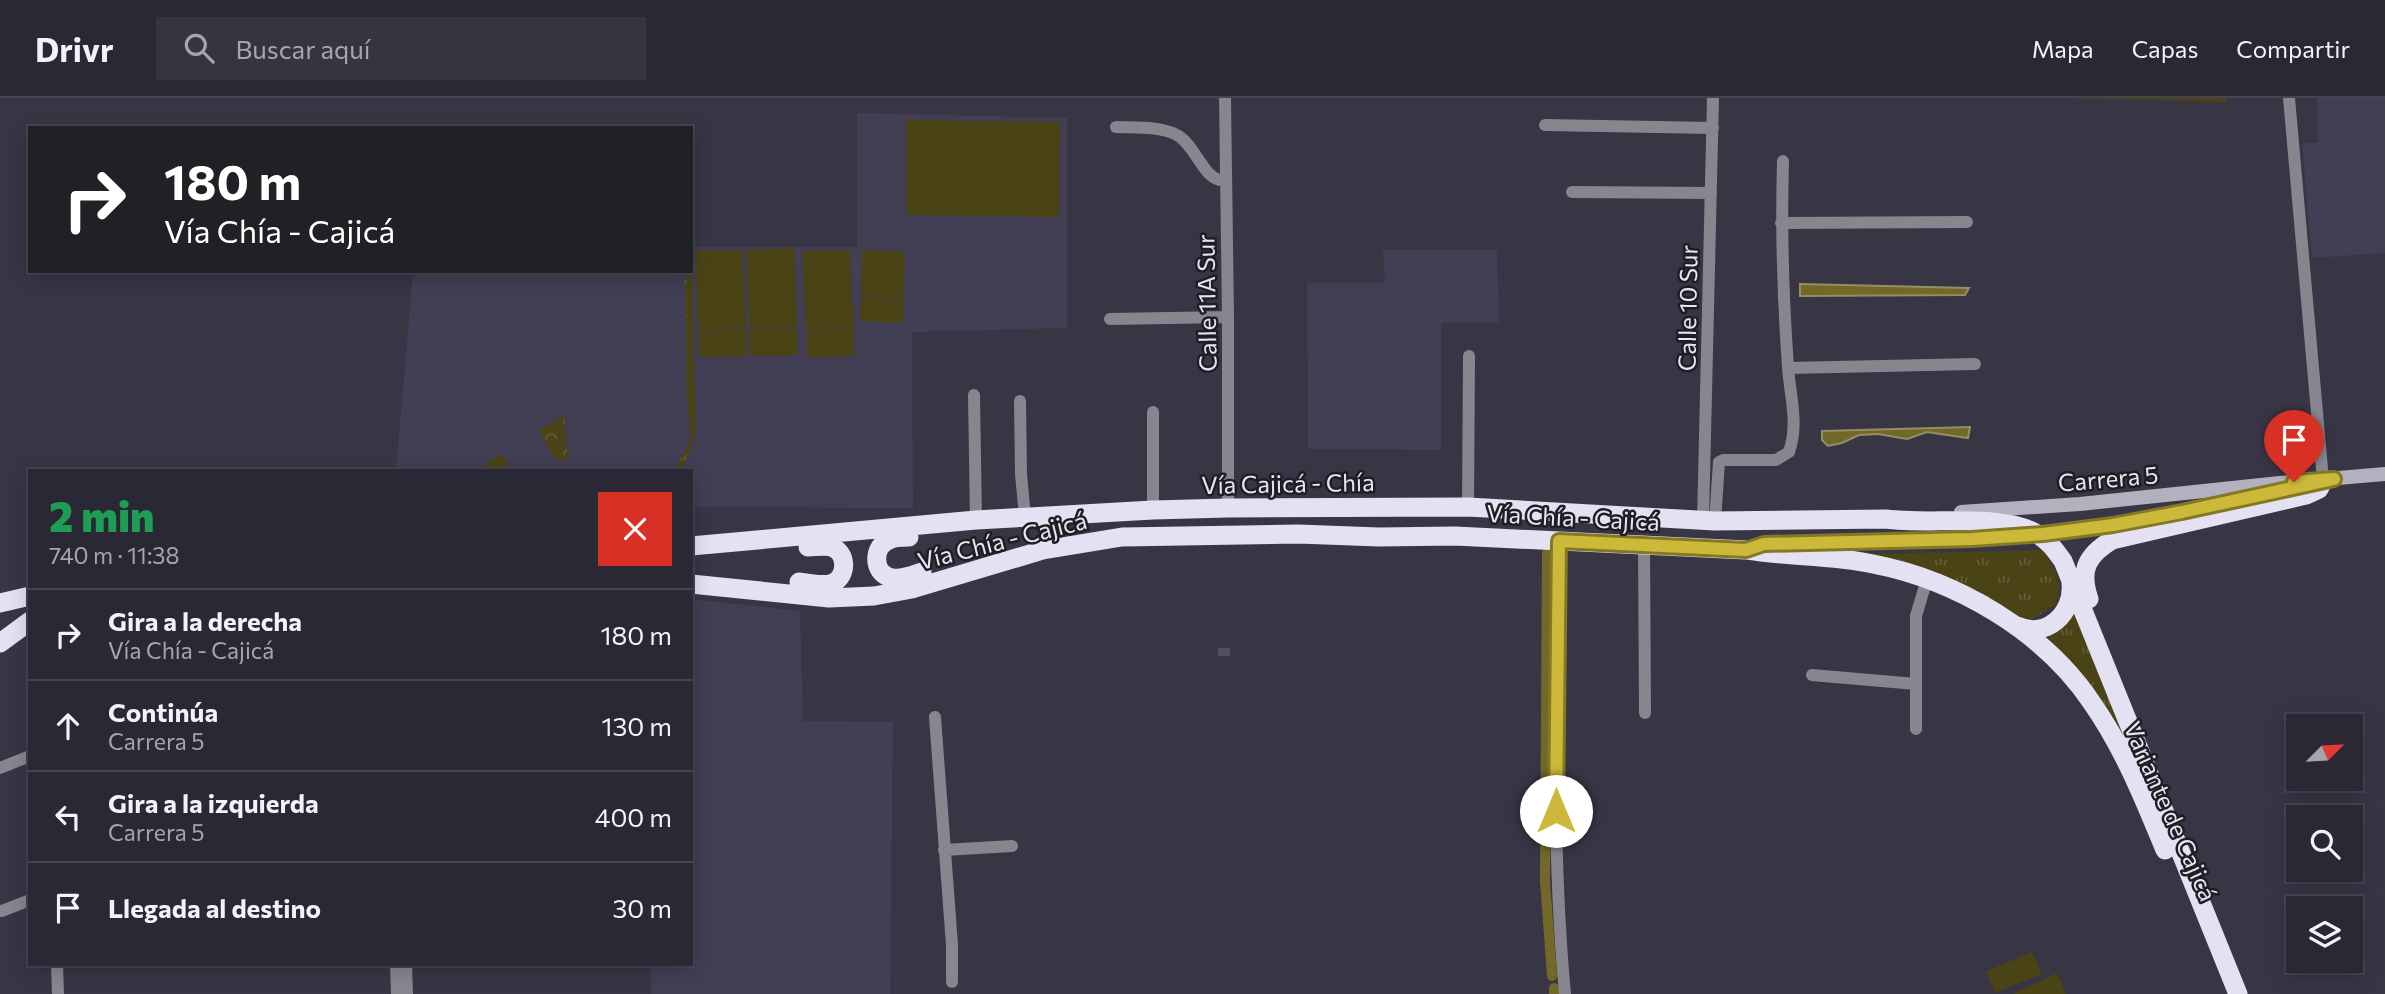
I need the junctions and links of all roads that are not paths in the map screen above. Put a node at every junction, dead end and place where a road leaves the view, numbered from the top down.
1 (1225, 98) edge
2 (1713, 98) edge
3 (2289, 98) edge
4 (1545, 125) dead end
5 (1116, 127) dead end
6 (1713, 128) junction
7 (1783, 161) dead end
8 (1225, 181) junction
9 (1572, 192) dead end
10 (1711, 193) junction
11 (1967, 222) dead end
12 (1782, 223) junction
13 (1228, 317) junction
14 (1110, 318) dead end
15 (1469, 356) dead end
16 (1975, 365) dead end
17 (1788, 368) junction
18 (974, 395) dead end
19 (1020, 401) dead end
20 (1153, 412) dead end
21 (2385, 474) edge
22 (2327, 480) junction
23 (1228, 508) junction
24 (1468, 508) junction
25 (1153, 510) junction
26 (1025, 517) junction
27 (1886, 519) junction
28 (969, 521) junction
29 (1709, 521) junction
30 (1559, 541) junction
31 (1644, 545) junction
32 (693, 546) edge
33 (1746, 550) junction
34 (693, 555) edge
35 (1004, 562) junction
36 (2070, 578) junction
37 (1927, 579) junction
38 (693, 584) edge
39 (730, 587) junction
40 (28, 596) edge
41 (0, 603) edge
42 (28, 620) edge
43 (28, 622) edge
44 (2009, 622) junction
45 (0, 627) edge
46 (0, 643) edge
47 (2108, 671) junction
48 (1812, 675) dead end
49 (1916, 684) junction
50 (1645, 713) dead end
51 (935, 717) dead end
52 (1916, 729) dead end
53 (28, 757) edge
54 (0, 768) edge
55 (1012, 846) dead end
56 (944, 850) junction
57 (28, 902) edge
58 (2, 911) dead end
59 (57, 966) edge
60 (396, 966) edge
61 (406, 966) edge
62 (952, 982) dead end
63 (58, 994) edge
64 (397, 994) edge
65 (407, 994) edge
66 (1565, 994) edge
67 (2223, 994) edge
68 (2238, 994) edge

1 - 8 street, Calle 11A Sur
2 - 6 street, Calle 10 Sur
3 - 22 street
4 - 6 street
5 - 8 street
6 - 10 street, Calle 10 Sur
7 - 12 street
8 - 13 street, Calle 11A Sur
9 - 10 street
10 - 29 street, Calle 10 Sur
11 - 12 street
12 - 17 street
13 - 14 street
13 - 23 street, Calle 11A Sur
15 - 24 street
16 - 17 street
17 - 29 street
18 - 28 street
19 - 26 street
20 - 25 street
21 - 22 main road, Carrera 5
22 - 27 main road, Carrera 5
22 - 33 main road, Carrera 5, bridge
22 - 47 highway
23 - 24 highway, Vía Cajicá - Chía
23 - 25 highway, Vía Cajicá - Chía
24 - 29 highway, Vía Cajicá - Chía
25 - 26 highway, Vía Cajicá - Chía
26 - 28 highway, Vía Cajicá - Chía
27 - 29 highway, Vía Cajicá - Chía
27 - 36 highway, Variante de Cajicá
28 - 32 highway, Vía Cajicá - Chía
28 - 35 highway
30 - 31 highway, Vía Chía - Cajicá
30 - 35 highway, Vía Chía - Cajicá
30 - 66 street
31 - 33 highway, Vía Chía - Cajicá
31 - 50 street
33 - 37 highway, Variante de Cajicá
34 - 39 highway
35 - 39 highway, Vía Chía - Cajicá
36 - 44 highway
36 - 47 highway, Variante de Cajicá
37 - 44 highway, Variante de Cajicá
37 - 49 street
38 - 39 highway, Vía Chía - Cajicá
40 - 41 highway
42 - 45 highway
43 - 46 highway
44 - 67 highway, Variante de Cajicá
47 - 68 highway, Variante de Cajicá
48 - 49 street
49 - 52 street
51 - 56 street
53 - 54 street
55 - 56 street
56 - 62 street
57 - 58 street
59 - 63 street
60 - 64 street
61 - 65 street

